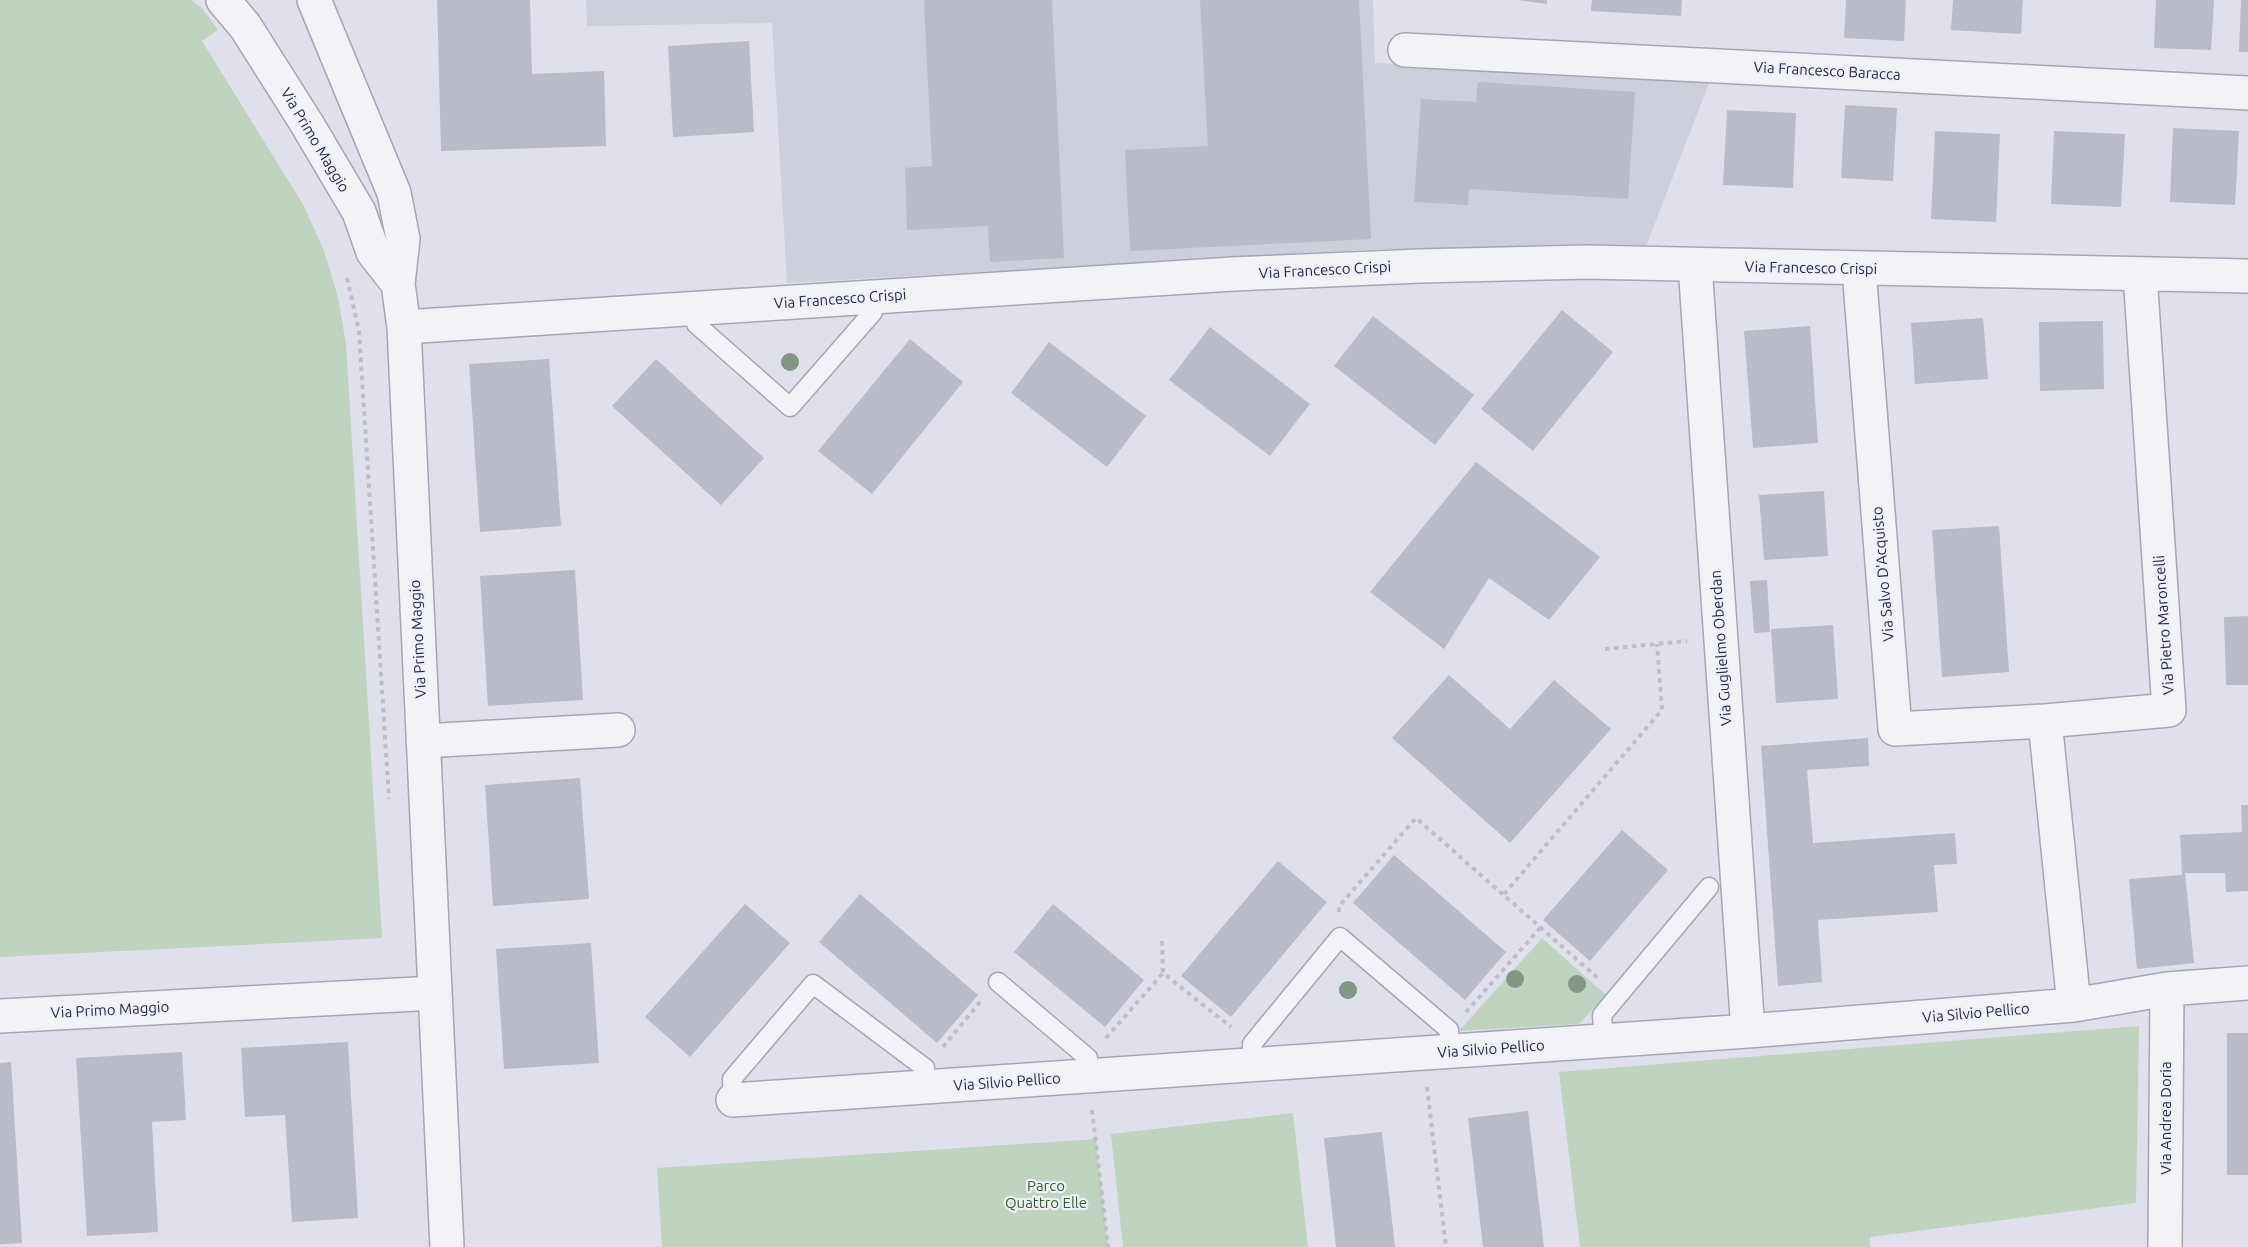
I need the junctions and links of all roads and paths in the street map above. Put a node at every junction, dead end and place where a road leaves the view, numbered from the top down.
1 (223, 0) edge
2 (314, 0) edge
3 (1406, 50) dead end
4 (2248, 93) edge
5 (1695, 265) junction
6 (1859, 269) junction
7 (2139, 274) junction
8 (346, 275) dead end
9 (2248, 276) edge
10 (398, 285) junction
11 (871, 297) junction
12 (696, 308) junction
13 (404, 327) junction
14 (1720, 637) junction
15 (1657, 644) junction
16 (1605, 649) dead end
17 (2045, 721) junction
18 (618, 730) dead end
19 (423, 741) junction
20 (389, 800) dead end
21 (1709, 887) dead end
22 (1504, 894) junction
23 (1541, 927) junction
24 (1340, 937) junction
25 (1162, 941) dead end
26 (1163, 973) junction
27 (998, 982) joint
28 (2248, 983) edge
29 (2167, 988) junction
30 (435, 993) junction
31 (1618, 995) junction
32 (2074, 1005) junction
33 (0, 1016) edge
34 (1748, 1031) junction
35 (1604, 1041) junction
36 (1441, 1045) junction
37 (1253, 1055) junction
38 (1089, 1067) junction
39 (926, 1078) junction
40 (733, 1100) joint
41 (447, 1247) edge
42 (1108, 1247) edge
43 (1446, 1247) edge
44 (2165, 1247) edge

1 - 10 street, Via Primo Maggio
2 - 10 street, Via Primo Maggio
3 - 4 street, Via Francesco Baracca
5 - 6 street, Via Francesco Crispi
5 - 11 street, Via Francesco Crispi
5 - 14 street, Via Guglielmo Oberdan
6 - 7 street, Via Francesco Crispi
6 - 17 street, Via Salvo D'Acquisto
7 - 9 street, Via Francesco Crispi
7 - 17 street, Via Pietro Maroncelli
8 - 20 path
10 - 13 street, Via Primo Maggio
11 - 12 street, Via Francesco Crispi
11 - 12 lane
12 - 13 street, Via Francesco Crispi
13 - 19 street, Via Primo Maggio
14 - 15 path
14 - 34 street, Via Guglielmo Oberdan
15 - 16 path
15 - 22 path
17 - 32 street
18 - 19 street
19 - 30 street, Via Primo Maggio
21 - 31 lane
22 - 23 path
22 - 24 path
23 - 31 path
23 - 36 path
24 - 36 lane
24 - 37 lane
25 - 26 path
26 - 37 path
26 - 38 path
27 - 38 lane
27 - 39 path
28 - 29 street, Via Silvio Pellico
29 - 32 street, Via Silvio Pellico
29 - 44 street, Via Andrea Doria
30 - 33 street, Via Primo Maggio
30 - 41 street, Via Primo Maggio
31 - 35 lane
32 - 34 street, Via Silvio Pellico
34 - 35 street, Via Silvio Pellico
35 - 36 street, Via Silvio Pellico
36 - 37 street, Via Silvio Pellico
36 - 43 path
37 - 38 street, Via Silvio Pellico
38 - 39 street, Via Silvio Pellico
38 - 42 path
39 - 40 street, Via Silvio Pellico
39 - 40 lane

